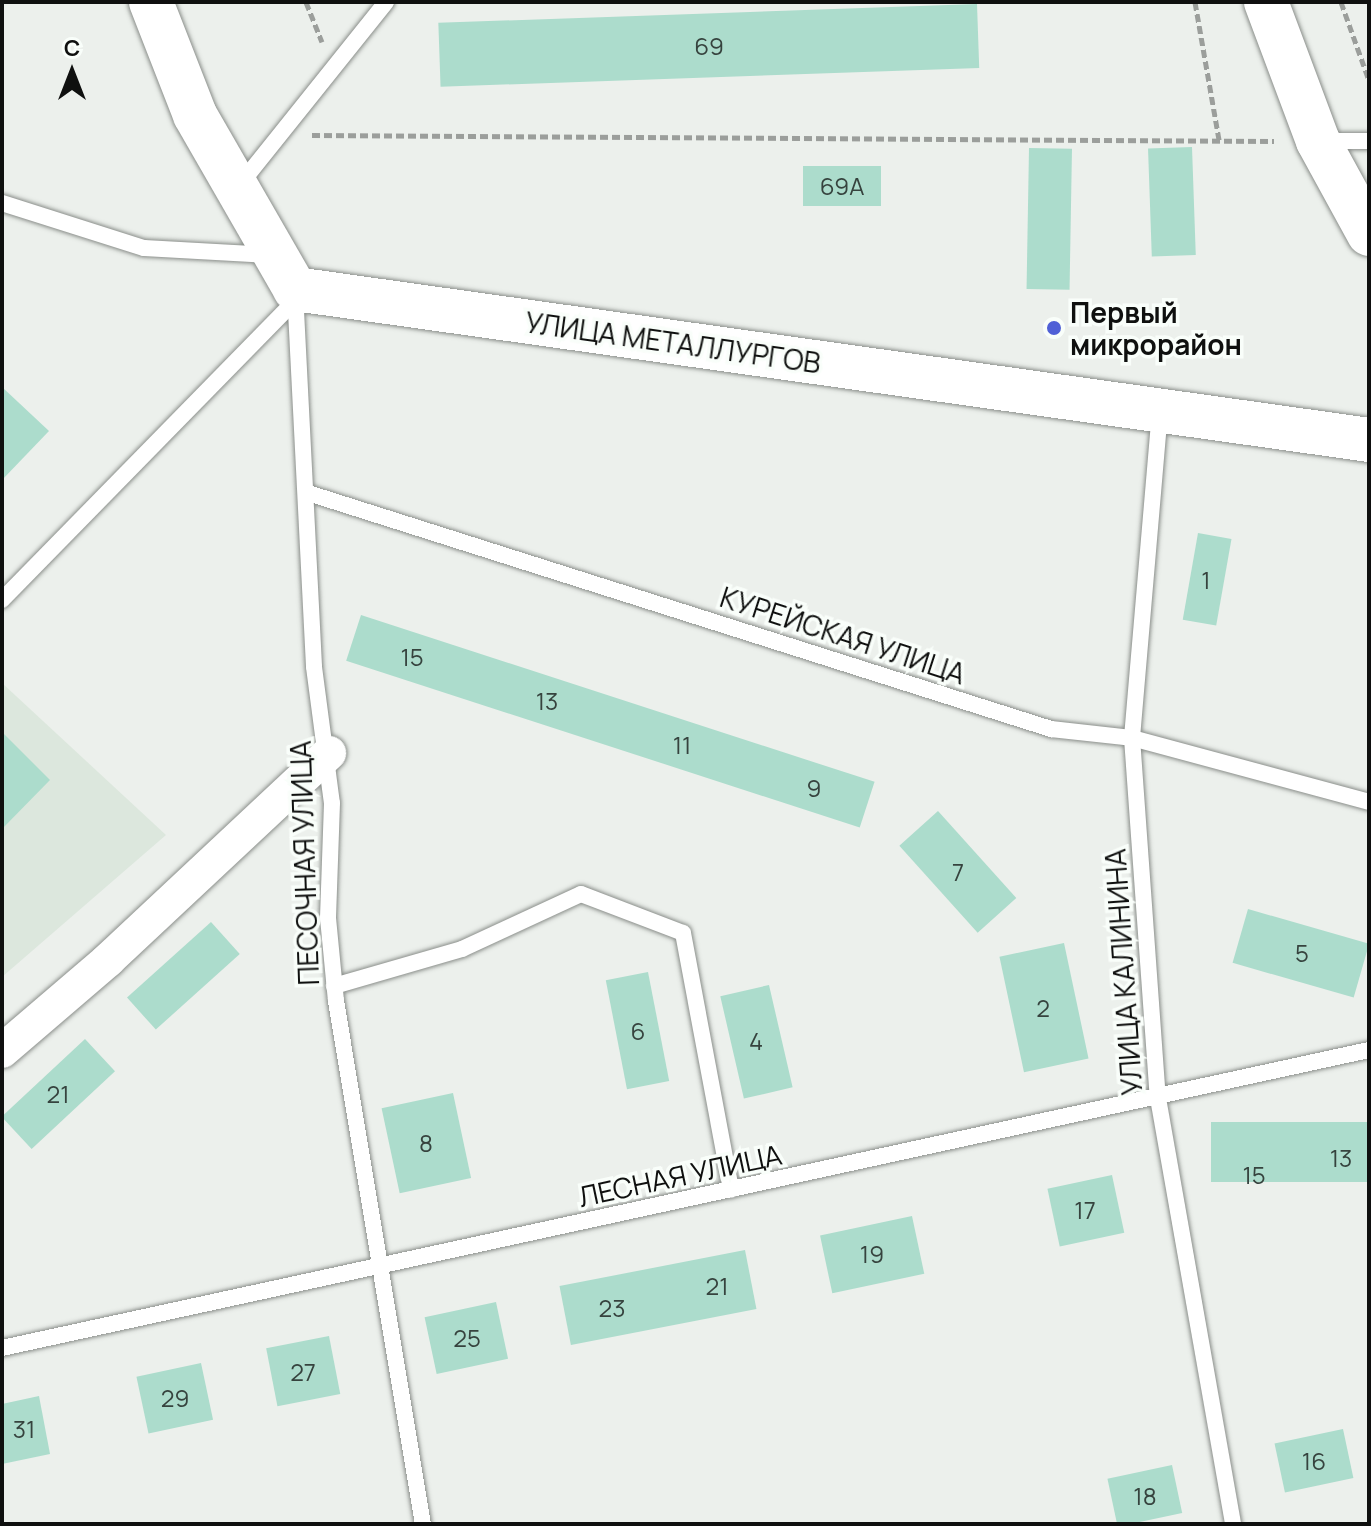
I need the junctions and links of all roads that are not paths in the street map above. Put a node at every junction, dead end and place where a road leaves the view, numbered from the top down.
1 (151, 2) edge
2 (386, 2) edge
3 (1266, 2) edge
4 (1318, 141) junction
5 (1369, 141) edge
6 (237, 189) junction
7 (2, 203) edge
8 (1369, 234) edge
9 (289, 281) junction
10 (1160, 411) junction
11 (1369, 440) edge
12 (308, 493) junction
13 (2, 600) edge
14 (1132, 738) junction
15 (329, 753) junction
16 (1369, 802) edge
17 (334, 986) junction
18 (1369, 1050) edge
19 (2, 1051) edge
20 (1158, 1098) junction
21 (731, 1190) junction
22 (378, 1266) junction
23 (2, 1348) edge
24 (423, 1524) edge
25 (1233, 1524) edge

1 - 6 street
2 - 6 lane
3 - 4 street
4 - 5 lane
4 - 8 street
6 - 9 street
7 - 9 lane
9 - 10 street, УЛИЦА МЕТАЛЛУРГОВ
9 - 12 lane, ПЕСОЧНАЯ УЛИЦА
9 - 13 lane
10 - 11 street, УЛИЦА МЕТАЛЛУРГОВ
10 - 14 lane, УЛИЦА КАЛИНИНА
12 - 14 lane, КУРЕЙСКАЯ УЛИЦА
12 - 15 lane, ПЕСОЧНАЯ УЛИЦА
14 - 16 lane, КУРЕЙСКАЯ УЛИЦА
14 - 20 lane, УЛИЦА КАЛИНИНА
15 - 17 lane, ПЕСОЧНАЯ УЛИЦА
15 - 19 street
17 - 21 lane
17 - 22 lane, ПЕСОЧНАЯ УЛИЦА
18 - 20 lane, ЛЕСНАЯ УЛИЦА
20 - 21 lane, ЛЕСНАЯ УЛИЦА
20 - 25 lane, УЛИЦА КАЛИНИНА
21 - 22 lane, ЛЕСНАЯ УЛИЦА
22 - 23 lane, ЛЕСНАЯ УЛИЦА
22 - 24 lane, ПЕСОЧНАЯ УЛИЦА

